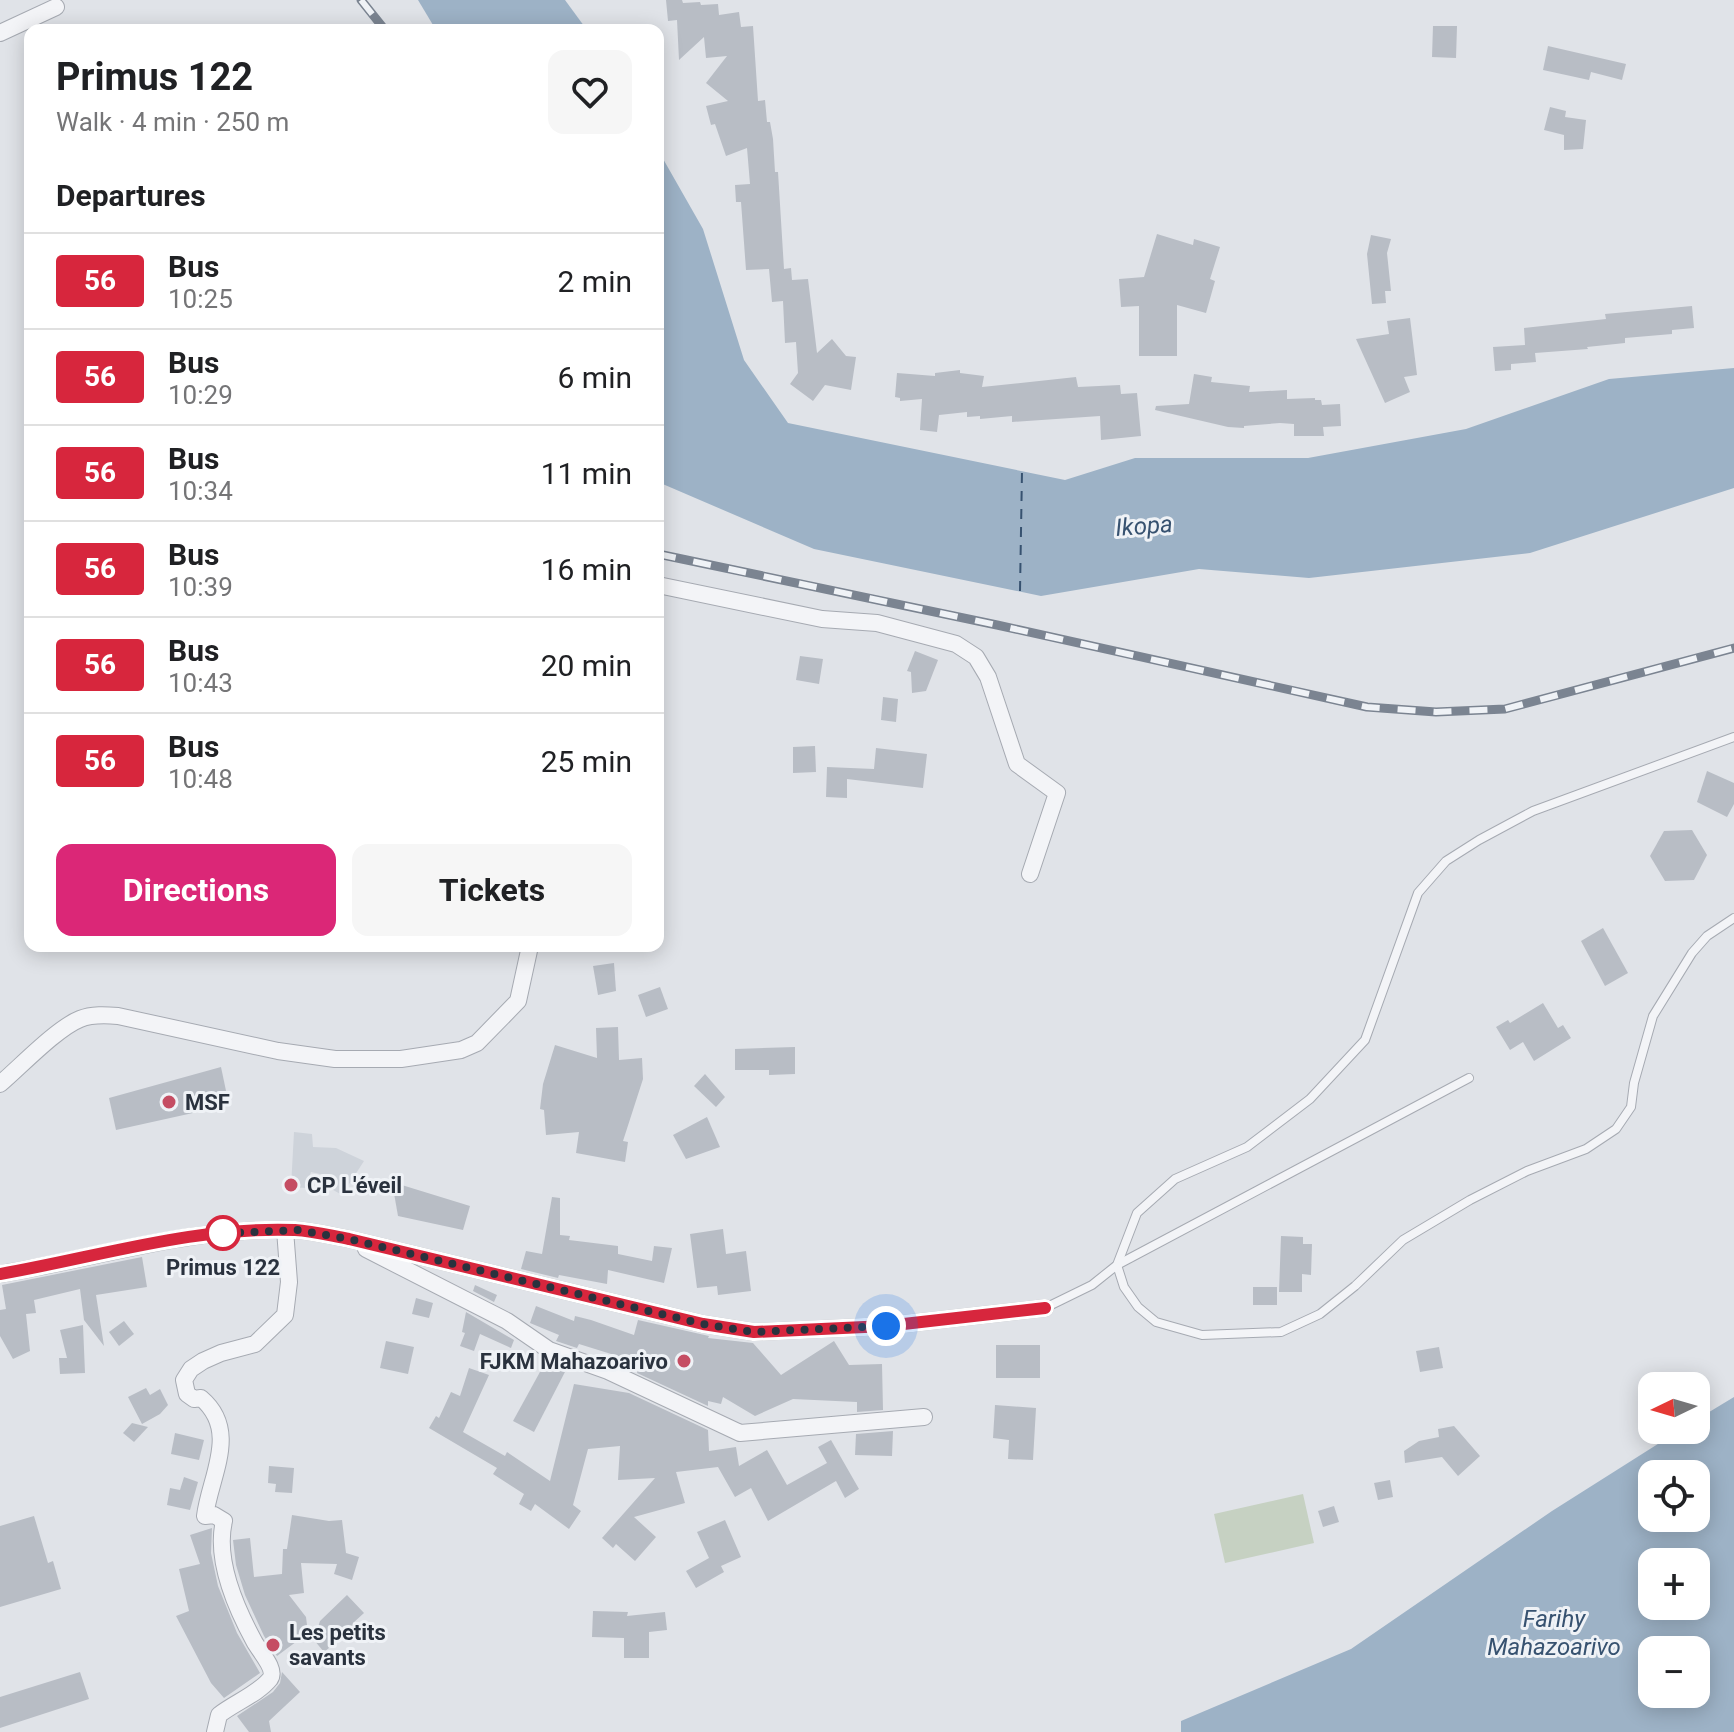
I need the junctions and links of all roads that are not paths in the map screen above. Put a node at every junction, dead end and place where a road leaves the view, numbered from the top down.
1 (56, 7) dead end
2 (0, 33) edge
3 (664, 586) edge
4 (1734, 737) edge
5 (1030, 874) dead end
6 (1734, 918) edge
7 (529, 952) edge
8 (1469, 1078) dead end
9 (0, 1084) edge
10 (285, 1230) junction
11 (349, 1239) junction
12 (1117, 1265) junction
13 (0, 1274) edge
14 (1045, 1308) joint
15 (924, 1417) dead end
16 (215, 1732) edge

1 - 2 street
3 - 5 street
4 - 12 lane
6 - 12 lane
7 - 9 street
8 - 12 lane
10 - 11 street
10 - 13 street
10 - 16 street
11 - 14 street
11 - 15 street
12 - 14 lane

